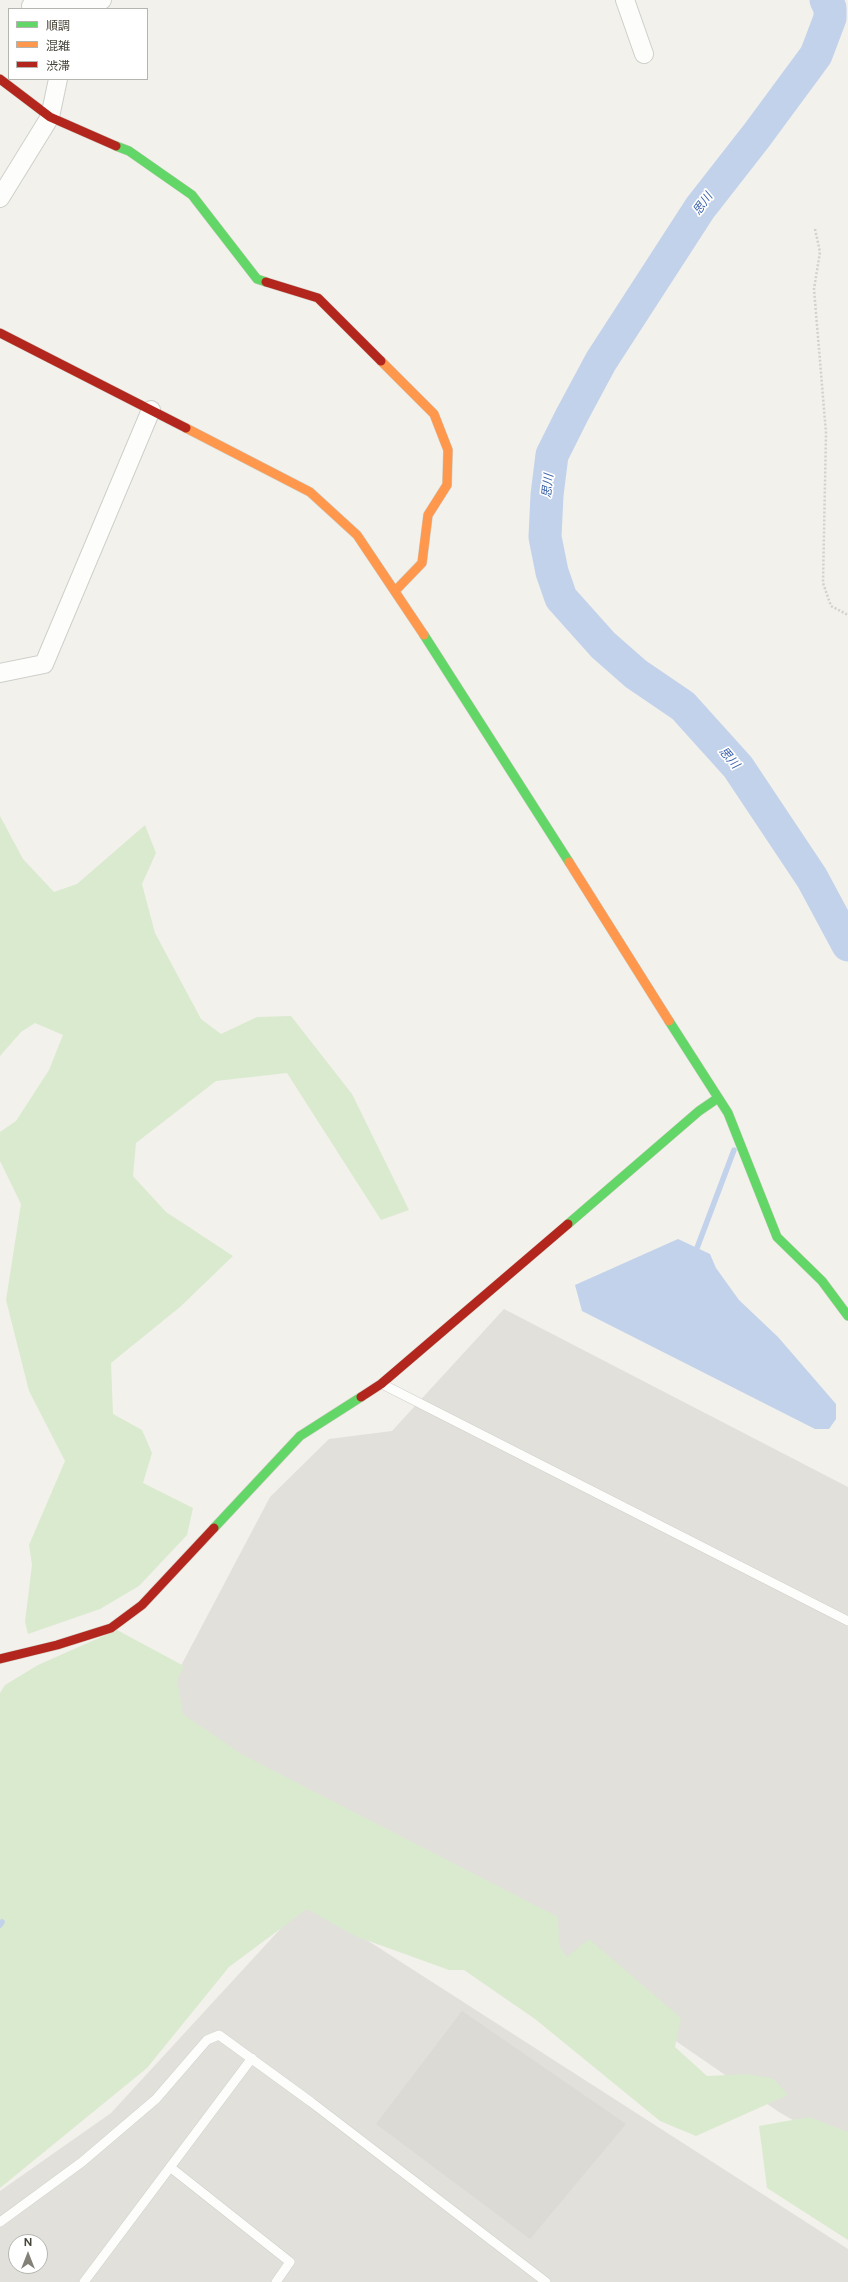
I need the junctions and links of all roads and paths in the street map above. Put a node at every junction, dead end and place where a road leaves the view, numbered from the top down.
1 (102, 0) edge
2 (626, 0) edge
3 (31, 5) edge
4 (644, 54) dead end
5 (0, 79) edge
6 (58, 80) edge
7 (50, 117) junction
8 (0, 198) edge
9 (815, 229) dead end
10 (0, 332) edge
11 (151, 410) junction
12 (396, 590) junction
13 (848, 615) edge
14 (0, 673) edge
15 (718, 1098) junction
16 (848, 1316) edge
17 (381, 1384) junction
18 (848, 1621) edge
19 (0, 1659) edge
20 (252, 2058) junction
21 (170, 2167) junction
22 (0, 2222) edge
23 (84, 2282) edge
24 (276, 2282) edge
25 (546, 2282) edge

1 - 3 street
2 - 4 street
5 - 7 street
6 - 7 street
7 - 8 street
7 - 12 street
9 - 13 path
10 - 11 street
11 - 12 street
11 - 14 street
12 - 15 street
15 - 16 street
15 - 17 street
17 - 18 lane
17 - 19 street
20 - 21 lane
20 - 22 lane
20 - 25 lane
21 - 23 lane
21 - 24 lane

